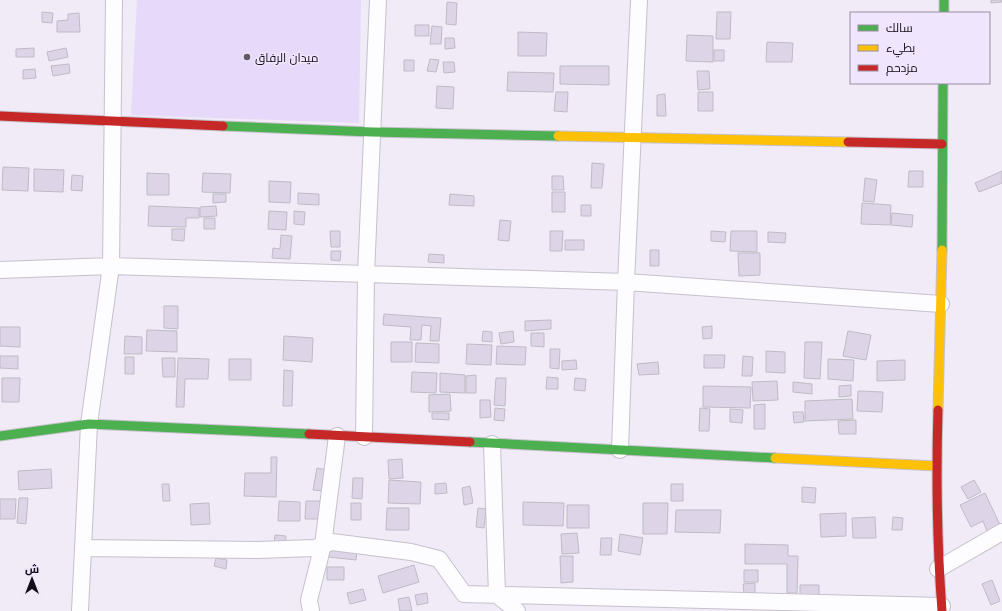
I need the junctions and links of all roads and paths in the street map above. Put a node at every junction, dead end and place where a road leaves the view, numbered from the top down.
1 (114, 0) edge
2 (378, 0) edge
3 (639, 0) edge
4 (944, 0) edge
5 (944, 12) edge
6 (943, 84) edge
7 (0, 116) edge
8 (113, 120) junction
9 (372, 132) junction
10 (633, 137) junction
11 (942, 144) junction
12 (111, 266) junction
13 (0, 270) edge
14 (366, 274) junction
15 (626, 282) junction
16 (941, 304) junction
17 (89, 424) junction
18 (0, 436) edge
19 (337, 436) junction
20 (364, 437) junction
21 (492, 444) junction
22 (620, 450) junction
23 (936, 466) junction
24 (1002, 532) edge
25 (322, 545) junction
26 (83, 548) junction
27 (938, 569) junction
28 (497, 595) junction
29 (942, 609) edge
30 (80, 611) edge
31 (311, 611) edge
32 (499, 611) edge
33 (517, 611) edge

1 - 8 street
2 - 9 street
3 - 10 street
4 - 5 street
6 - 11 street
7 - 8 street
8 - 9 street
8 - 12 street
9 - 10 street
9 - 14 street
10 - 11 street
10 - 15 street
11 - 16 street
12 - 13 street
12 - 14 street
12 - 17 street
14 - 15 street
14 - 20 street
15 - 16 street
15 - 22 street
16 - 23 street
17 - 18 street
17 - 19 street
17 - 26 street
19 - 20 street
19 - 25 street
20 - 21 street
21 - 22 street
21 - 28 street
22 - 23 street
23 - 27 street
24 - 27 street
25 - 26 street
25 - 28 street
25 - 31 street
26 - 30 street
27 - 29 street
28 - 29 street
28 - 32 street
28 - 33 street

